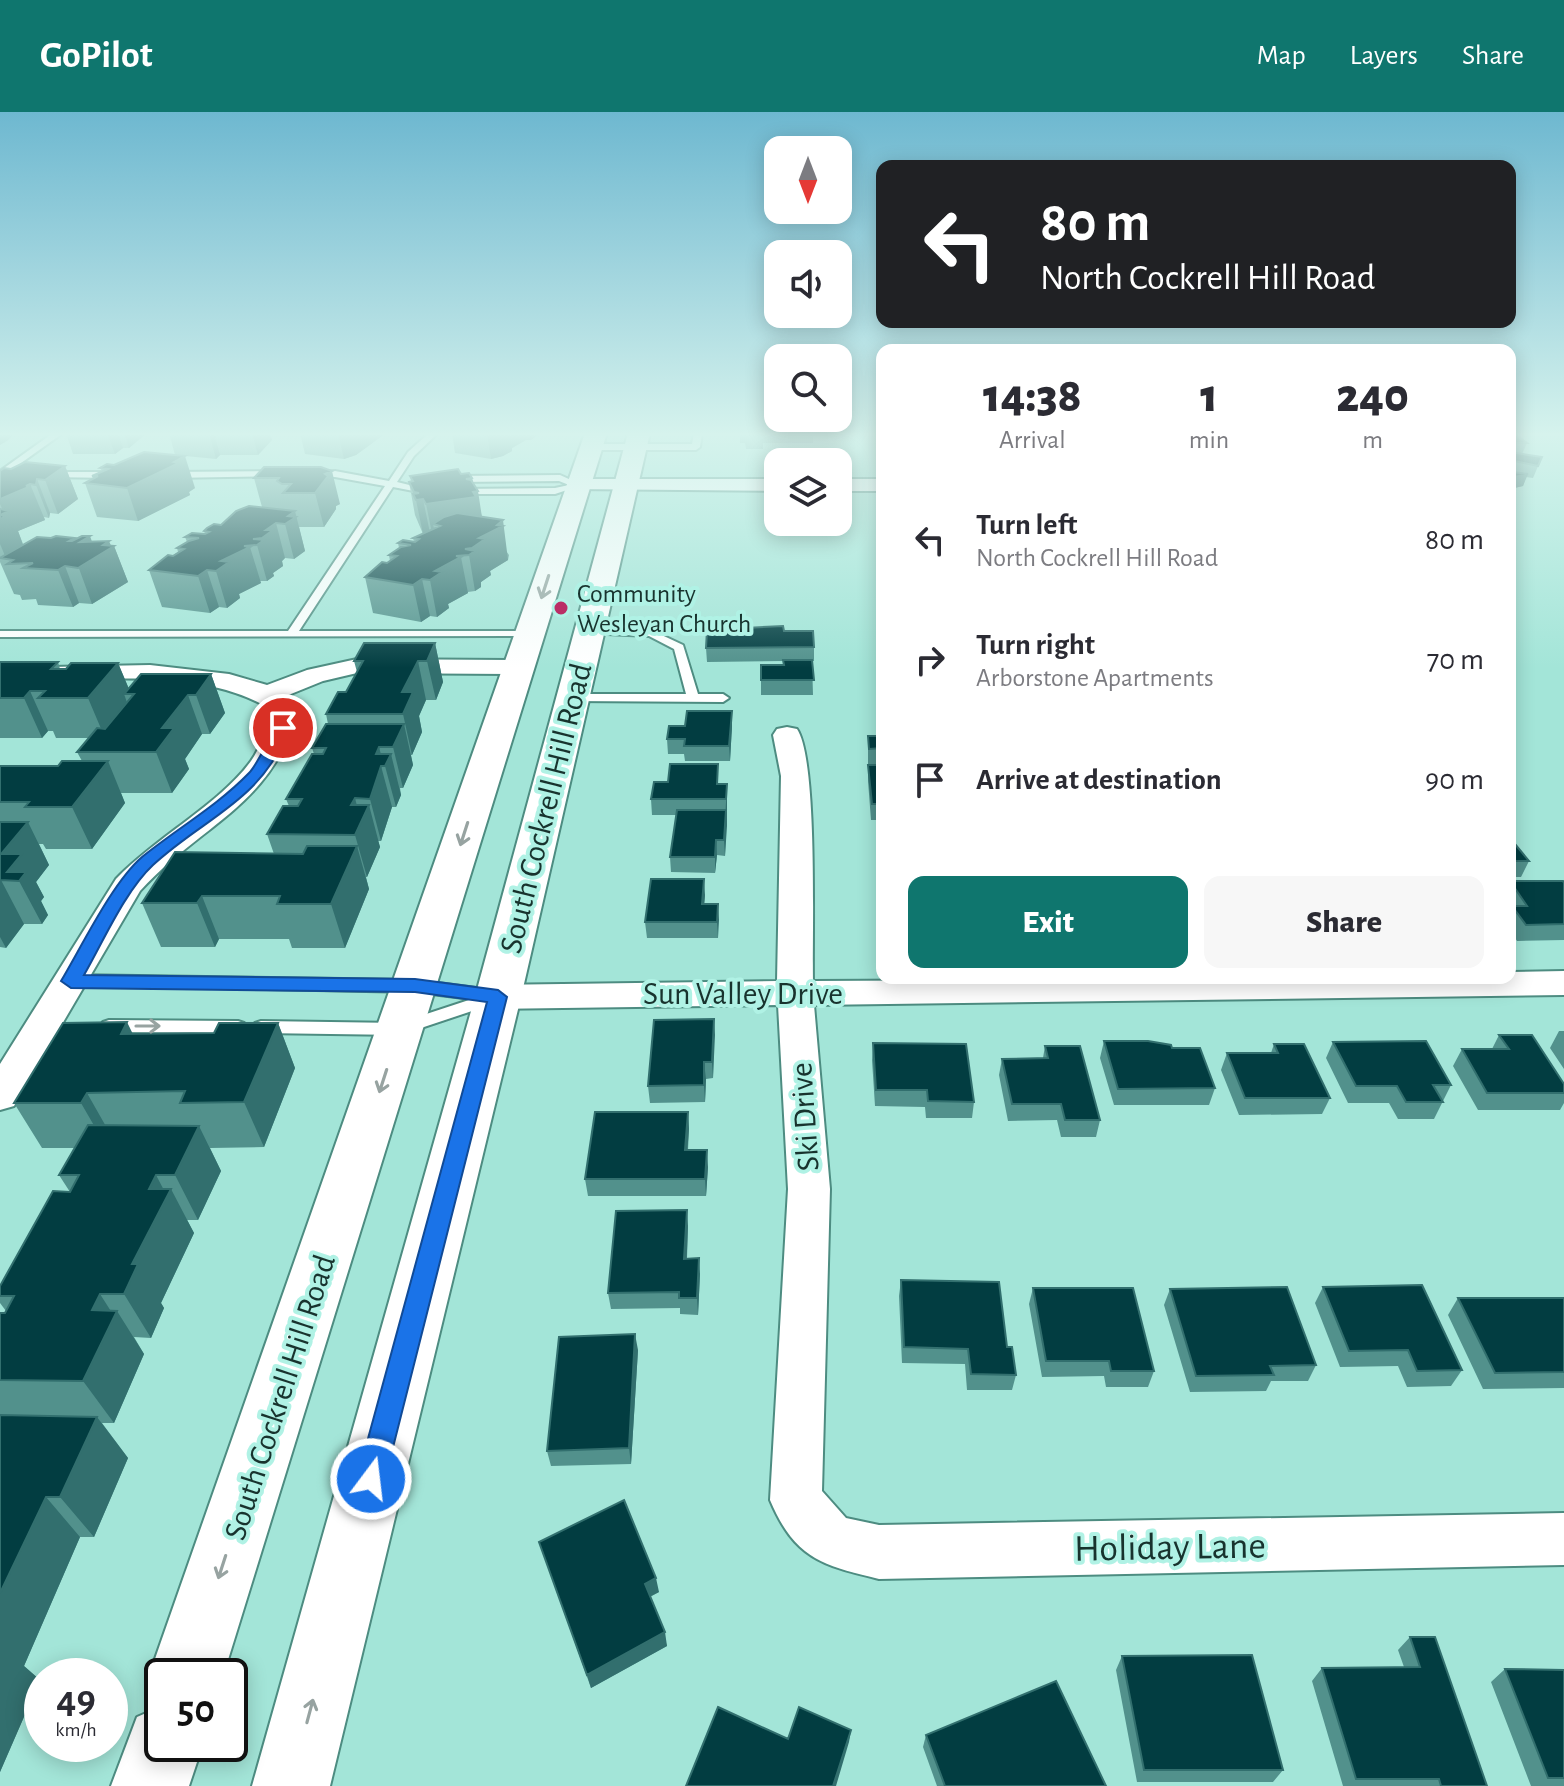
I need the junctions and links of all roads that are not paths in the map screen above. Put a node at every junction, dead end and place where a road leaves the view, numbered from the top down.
1 (374, 511) edge
2 (582, 511) edge
3 (620, 511) edge
4 (590, 631) junction
5 (0, 634) edge
6 (291, 634) junction
7 (524, 650) junction
8 (0, 676) edge
9 (269, 693) junction
10 (573, 698) junction
11 (693, 698) junction
12 (723, 698) dead end
13 (787, 735) dead end
14 (71, 981) junction
15 (1516, 983) edge
16 (1564, 983) edge
17 (1328, 984) edge
18 (795, 993) junction
19 (498, 997) junction
20 (408, 1008) junction
21 (89, 1025) edge
22 (0, 1096) edge
23 (796, 1500) joint
24 (1564, 1539) edge
25 (192, 1658) edge
26 (158, 1762) edge
27 (150, 1786) edge
28 (291, 1786) edge

1 - 6 lane
2 -> 7 main road, South Cockrell Hill Road
3 - 4 main road, South Cockrell Hill Road
4 - 10 main road, South Cockrell Hill Road
4 - 11 lane
5 - 6 lane
6 - 7 lane
7 - 9 street
7 -> 20 main road, South Cockrell Hill Road
8 - 9 street
9 - 14 street
10 - 11 lane
10 - 19 main road, South Cockrell Hill Road
11 - 12 lane
13 - 18 street, Ski Drive
14 - 20 lane
14 - 22 street
15 - 16 street, Sun Valley Drive
17 - 18 street, Sun Valley Drive
18 - 19 street, Sun Valley Drive
18 - 23 street, Ski Drive
19 - 20 lane
19 - 20 lane
28 -> 19 main road, South Cockrell Hill Road
21 -> 20 lane
20 -> 25 main road, South Cockrell Hill Road
23 - 24 street, Holiday Lane
26 - 27 main road

